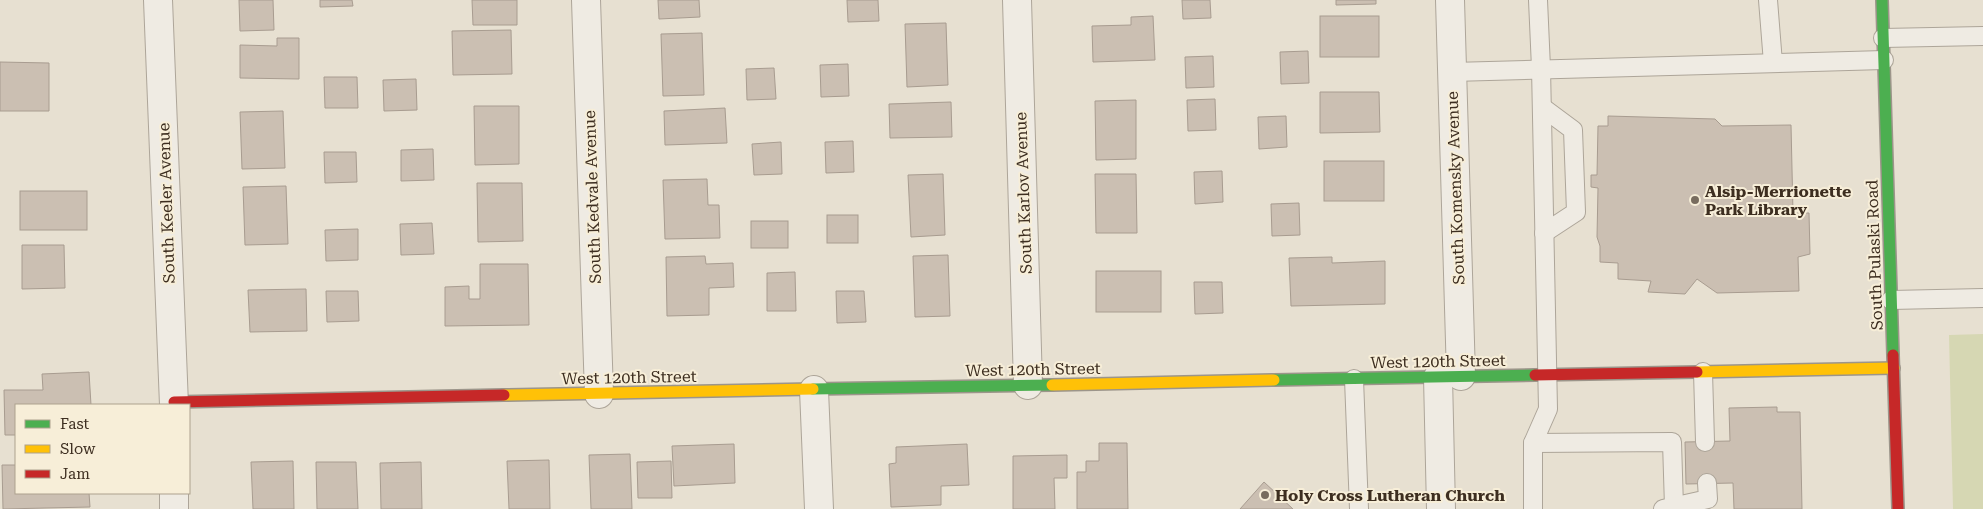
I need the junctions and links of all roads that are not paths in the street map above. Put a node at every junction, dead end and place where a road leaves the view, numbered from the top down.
1 (158, 0) edge
2 (586, 0) edge
3 (1018, 0) edge
4 (1450, 0) edge
5 (1538, 0) edge
6 (1768, 0) edge
7 (1882, 0) edge
8 (1983, 36) edge
9 (1883, 38) junction
10 (1884, 60) junction
11 (1773, 63) junction
12 (1541, 68) junction
13 (1452, 72) junction
14 (1542, 107) junction
15 (1544, 233) junction
16 (1983, 298) edge
17 (1892, 300) junction
18 (1894, 368) junction
19 (1703, 372) junction
20 (1547, 375) junction
21 (1450, 376) junction
22 (1354, 379) junction
23 (1028, 385) junction
24 (814, 390) junction
25 (599, 394) junction
26 (174, 404) edge
27 (1705, 442) dead end
28 (1533, 443) junction
29 (1707, 483) dead end
30 (174, 494) edge
31 (1669, 508) edge
32 (174, 509) edge
33 (819, 509) edge
34 (1359, 509) edge
35 (1441, 509) edge
36 (1534, 509) edge
37 (1898, 509) edge

1 - 26 street, South Keeler Avenue
2 - 25 street, South Kedvale Avenue
3 - 23 street, South Karlov Avenue
4 - 13 street, South Komensky Avenue
5 - 12 lane
6 - 11 lane
7 - 9 street, South Pulaski Road
8 - 9 lane
9 - 10 street, South Pulaski Road
10 - 11 lane
10 - 17 street, South Pulaski Road
11 - 12 lane
12 - 13 lane
12 - 14 lane
13 - 21 street, South Komensky Avenue
14 - 15 lane
14 - 15 lane
15 - 20 lane
16 - 17 lane
17 - 18 street, South Pulaski Road
18 - 19 street, West 120th Street
18 - 37 street, South Pulaski Road
19 - 20 street, West 120th Street
19 - 27 lane
20 - 21 street, West 120th Street
20 - 28 lane
21 - 22 street, West 120th Street
21 - 35 street, South Komensky Avenue
22 - 23 street, West 120th Street
22 - 34 lane
23 - 24 street, West 120th Street
24 - 25 street, West 120th Street
24 - 33 street
25 - 26 street, West 120th Street
28 - 31 lane
28 - 36 lane
29 - 31 lane
30 - 32 street

